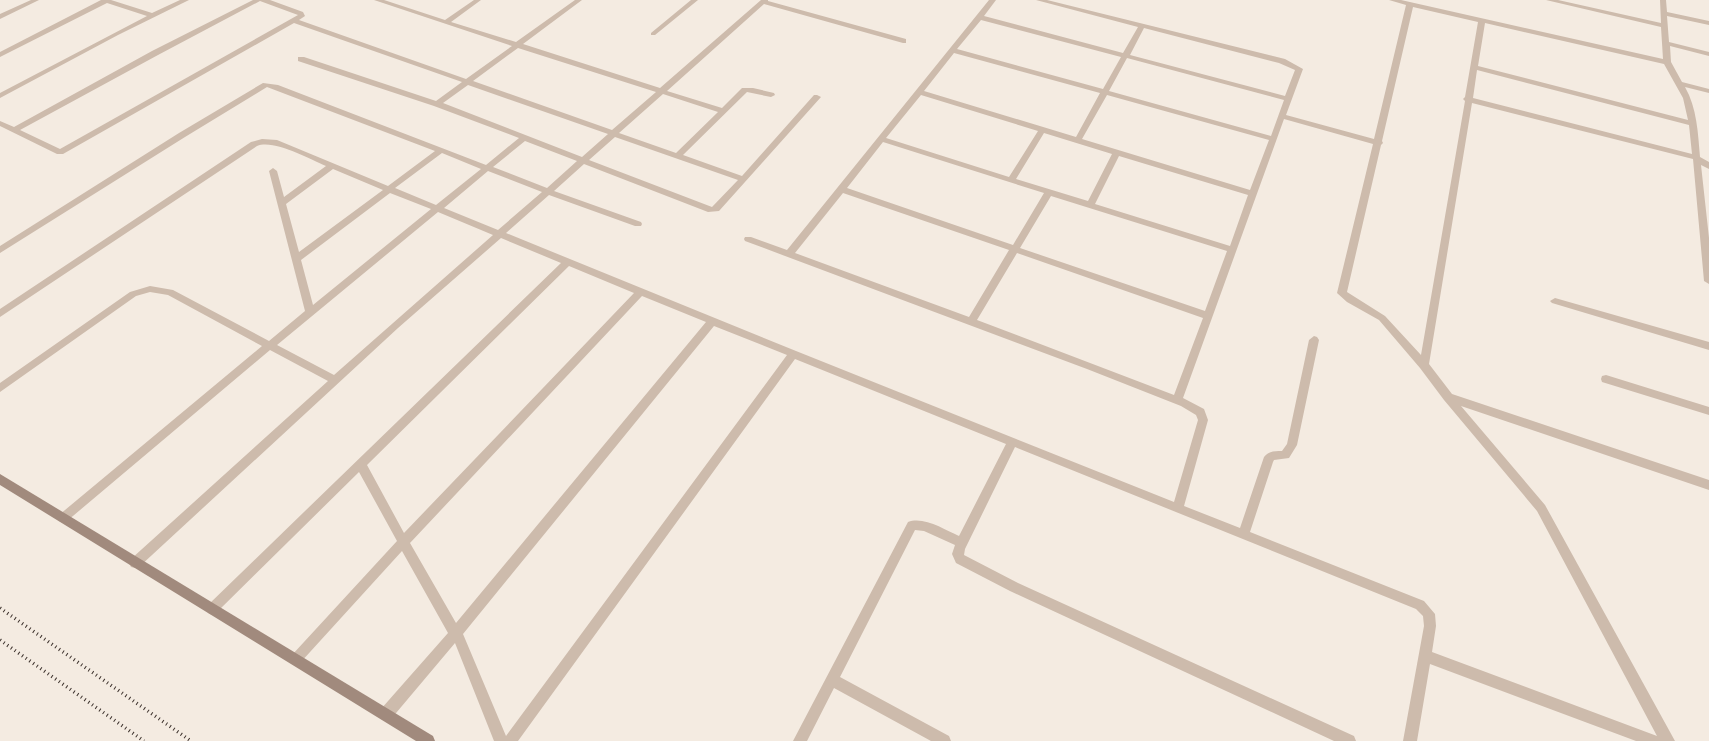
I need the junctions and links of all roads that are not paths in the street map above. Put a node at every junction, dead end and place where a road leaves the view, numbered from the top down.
1 (36, 0) edge
2 (105, 0) edge
3 (186, 0) edge
4 (258, 0) edge
5 (263, 0) edge
6 (377, 0) edge
7 (478, 0) edge
8 (579, 0) edge
9 (695, 0) edge
10 (993, 0) edge
11 (1039, 0) edge
12 (1392, 0) edge
13 (1550, 0) edge
14 (1663, 0) edge
15 (764, 1) edge
16 (393, 2) edge
17 (1410, 4) junction
18 (1664, 13) junction
19 (152, 15) junction
20 (979, 17) junction
21 (0, 18) edge
22 (1482, 20) junction
23 (295, 21) junction
24 (446, 22) junction
25 (1709, 23) edge
26 (1142, 26) junction
27 (1664, 26) junction
28 (653, 34) dead end
29 (903, 41) dead end
30 (1665, 43) junction
31 (516, 45) junction
32 (952, 50) junction
33 (1709, 54) edge
34 (0, 55) edge
35 (1126, 56) junction
36 (302, 59) dead end
37 (1667, 62) junction
38 (1474, 68) junction
39 (467, 82) junction
40 (1680, 84) junction
41 (662, 92) junction
42 (918, 92) junction
43 (1709, 92) edge
44 (1104, 93) junction
45 (771, 95) dead end
46 (0, 96) edge
47 (817, 97) dead end
48 (1289, 99) junction
49 (1467, 99) junction
50 (437, 104) junction
51 (723, 111) junction
52 (1282, 116) junction
53 (0, 123) edge
54 (1694, 124) junction
55 (1043, 129) junction
56 (14, 130) junction
57 (614, 133) junction
58 (524, 138) junction
59 (881, 139) junction
60 (1274, 139) junction
61 (1078, 140) junction
62 (1378, 143) junction
63 (441, 150) junction
64 (1117, 152) junction
65 (677, 156) junction
66 (1697, 158) junction
67 (582, 161) junction
68 (332, 166) junction
69 (1709, 166) edge
70 (486, 168) junction
71 (273, 171) dead end
72 (743, 179) junction
73 (1011, 180) junction
74 (841, 189) junction
75 (389, 190) junction
76 (546, 192) junction
77 (1049, 192) junction
78 (1254, 194) junction
79 (281, 203) junction
80 (1090, 205) junction
81 (436, 209) junction
82 (1706, 211) edge
83 (638, 224) dead end
84 (500, 235) junction
85 (748, 239) dead end
86 (1015, 249) junction
87 (0, 250) edge
88 (1233, 250) junction
89 (789, 254) junction
90 (296, 259) junction
91 (1708, 261) edge
92 (567, 262) junction
93 (1709, 281) edge
94 (640, 292) junction
95 (1555, 302) dead end
96 (310, 312) junction
97 (0, 314) edge
98 (1209, 316) junction
99 (713, 321) junction
100 (971, 322) junction
101 (1314, 340) dead end
102 (271, 344) junction
103 (1709, 346) edge
104 (793, 354) junction
105 (1424, 365) junction
106 (334, 380) junction
107 (1606, 380) dead end
108 (0, 388) edge
109 (1448, 397) junction
110 (1178, 401) junction
111 (1709, 411) edge
112 (1012, 442) junction
113 (361, 465) junction
114 (0, 479) edge
115 (1709, 485) edge
116 (1178, 508) junction
117 (63, 518) junction
118 (1244, 534) junction
119 (403, 542) junction
120 (962, 543) junction
121 (135, 563) junction
122 (212, 609) junction
123 (456, 633) junction
124 (1425, 656) junction
125 (296, 660) junction
126 (832, 680) junction
127 (386, 714) junction
128 (428, 741) edge
129 (501, 741) edge
130 (510, 741) edge
131 (800, 741) edge
132 (944, 741) edge
133 (1349, 741) edge
134 (1410, 741) edge
135 (1654, 741) edge
136 (1668, 741) edge

1 - 21 street
2 - 19 street
2 - 34 street
3 - 19 street
4 - 56 street
5 - 23 street
6 - 16 street
7 - 24 street
8 - 31 street
9 - 28 street
10 - 20 street
11 - 26 street
12 - 17 street
13 - 27 street
14 - 18 street
15 - 29 street
15 - 41 street
16 - 24 street
17 - 22 street
17 - 62 street
18 - 25 street
18 - 27 street
19 - 46 street
20 - 32 street
20 - 35 street
22 - 37 street
22 - 38 street
23 - 39 street
23 - 56 street
24 - 31 street
26 - 35 street
26 - 48 street
27 - 30 street
30 - 33 street
30 - 37 street
31 - 39 street
31 - 41 street
32 - 42 street
32 - 44 street
35 - 44 street
35 - 48 street
36 - 50 street
37 - 40 street
38 - 49 street
38 - 54 street
39 - 50 street
39 - 57 street
40 - 43 street
40 - 54 street
41 - 51 street
41 - 57 street
42 - 55 street
42 - 59 street
44 - 60 street
44 - 61 street
45 - 51 street
47 - 72 street
48 - 52 street
49 - 66 street
49 - 105 street
50 - 58 street
51 - 65 street
52 - 60 street
52 - 62 street
53 - 56 street
54 - 66 street
55 - 61 street
55 - 73 street
57 - 65 street
57 - 67 street
58 - 67 street
58 - 70 street
59 - 73 street
59 - 74 street
60 - 78 street
61 - 64 street
62 - 105 street
63 - 70 street
63 - 75 street
63 - 87 street
64 - 78 street
64 - 80 street
65 - 72 street
66 - 69 street
66 - 82 street
67 - 72 street
67 - 76 street
68 - 75 street
68 - 79 street
68 - 97 street
70 - 76 street
70 - 81 street
71 - 79 street
73 - 77 street
74 - 86 street
74 - 89 street
75 - 81 street
75 - 90 street
76 - 83 street
76 - 84 street
77 - 80 street
77 - 86 street
78 - 88 street
79 - 90 street
80 - 88 street
81 - 84 street
81 - 96 street
82 - 91 street
84 - 92 street
84 - 106 street
85 - 89 street
86 - 98 street
86 - 100 street
88 - 98 street
89 - 100 street
90 - 96 street
91 - 93 street
92 - 94 street
92 - 113 street
94 - 99 street
94 - 119 street
95 - 103 street
96 - 102 street
98 - 110 street
99 - 104 street
99 - 123 street
100 - 110 street
101 - 118 street
102 - 106 street
102 - 108 street
102 - 117 street
104 - 112 street
104 - 130 street
105 - 109 street
106 - 121 street
107 - 111 street
109 - 115 street
109 - 136 street
110 - 116 street
112 - 116 street
112 - 120 street
113 - 119 street
113 - 122 street
114 - 117 street
116 - 118 street
117 - 121 street
118 - 124 street
119 - 123 street
119 - 125 street
120 - 126 street
120 - 133 street
121 - 122 street
122 - 125 street
123 - 127 street
123 - 129 street
124 - 134 street
124 - 135 street
125 - 127 street
126 - 131 street
126 - 132 street
127 - 128 street

